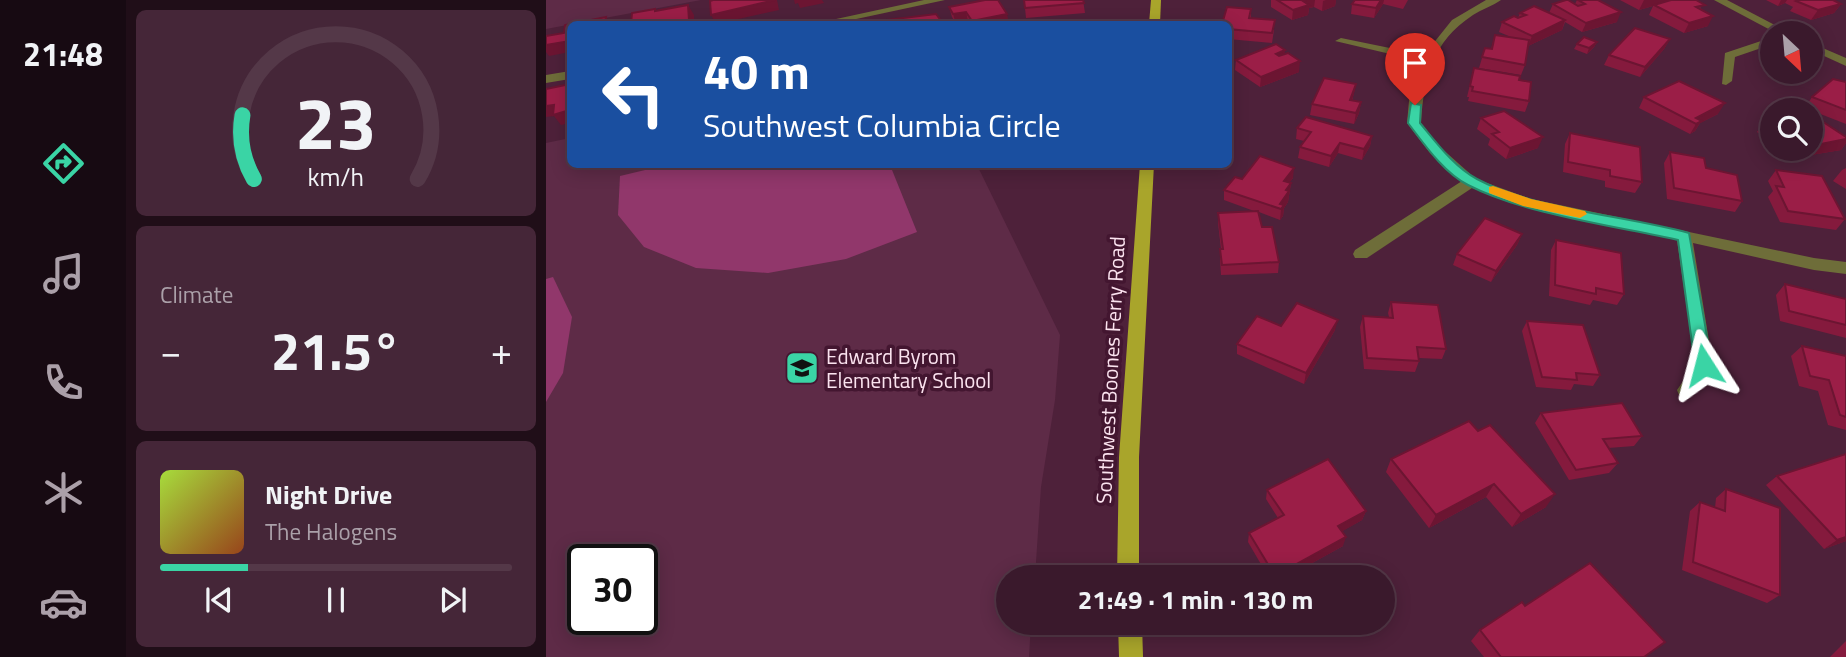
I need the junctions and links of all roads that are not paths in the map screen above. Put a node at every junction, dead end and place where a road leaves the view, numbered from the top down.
1 (940, 0) edge
2 (1156, 0) edge
3 (1496, 0) edge
4 (1719, 0) edge
5 (834, 21) edge
6 (1155, 21) edge
7 (1760, 21) edge
8 (1341, 41) dead end
9 (1760, 44) edge
10 (1824, 52) edge
11 (1428, 59) junction
12 (1846, 62) edge
13 (567, 76) edge
14 (546, 79) edge
15 (1726, 80) dead end
16 (1147, 168) edge
17 (1471, 182) junction
18 (1684, 236) junction
19 (1361, 254) dead end
20 (1846, 268) edge
21 (1686, 390) dead end
22 (1128, 565) edge
23 (1130, 635) edge
24 (1131, 657) edge

1 - 5 street
2 - 6 main road
3 - 11 street
4 - 7 street
8 - 11 street
9 - 15 street
10 - 12 street
11 - 17 street
13 - 14 street
16 - 22 main road, Southwest Boones Ferry Road
17 - 18 street
17 - 19 street
18 - 20 street
18 - 21 street
23 - 24 main road

